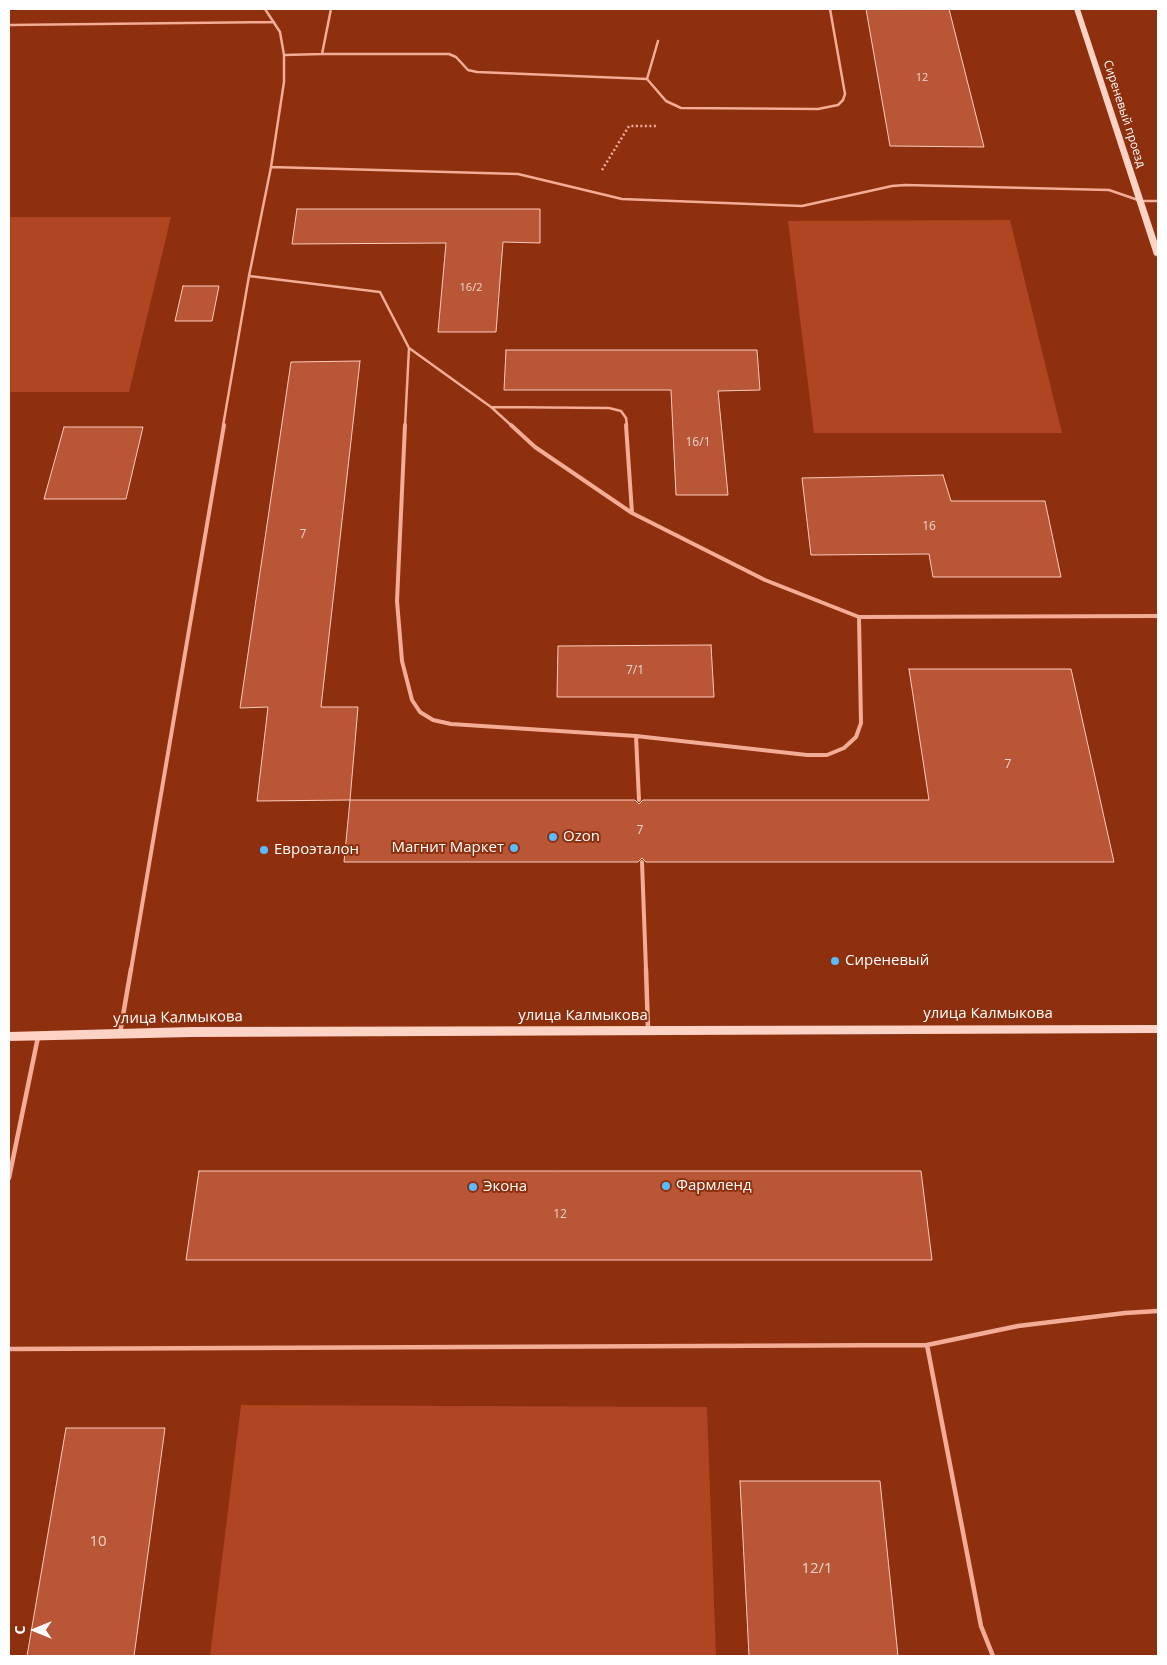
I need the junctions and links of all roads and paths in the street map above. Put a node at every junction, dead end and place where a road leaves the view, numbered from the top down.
1 (265, 9) edge
2 (331, 9) edge
3 (830, 9) edge
4 (1077, 9) edge
5 (274, 22) junction
6 (9, 25) edge
7 (658, 41) dead end
8 (284, 54) junction
9 (322, 54) junction
10 (647, 79) junction
11 (629, 126) dead end
12 (271, 167) junction
13 (588, 191) junction
14 (1158, 201) edge
15 (1140, 202) junction
16 (1158, 255) edge
17 (249, 276) junction
18 (409, 348) junction
19 (491, 408) junction
20 (632, 513) junction
21 (1158, 616) edge
22 (859, 617) junction
23 (636, 736) junction
24 (639, 800) dead end
25 (642, 862) dead end
26 (1158, 1029) edge
27 (648, 1030) junction
28 (119, 1034) junction
29 (9, 1037) edge
30 (38, 1037) junction
31 (9, 1178) edge
32 (1158, 1311) edge
33 (927, 1345) junction
34 (9, 1349) edge
35 (993, 1656) edge

1 - 5 lane
2 - 9 lane
3 - 10 lane
4 - 15 main road, Сиреневый проезд
5 - 6 lane
5 - 8 lane
7 - 10 lane
8 - 9 lane
8 - 12 lane
9 - 10 lane
11 - 13 path
12 - 13 lane
12 - 17 lane
13 - 15 lane
14 - 15 lane
15 - 16 main road, Сиреневый проезд
17 - 18 lane
17 - 28 lane
18 - 19 lane
18 - 23 lane
19 - 20 lane
19 - 20 lane
20 - 22 lane
21 - 22 lane
22 - 23 lane
23 - 24 lane
25 - 27 lane
26 - 27 main road, улица Калмыкова
27 - 28 main road, улица Калмыкова
28 - 30 main road, улица Калмыкова
29 - 30 main road, улица Калмыкова
30 - 31 lane
32 - 33 lane
33 - 34 lane
33 - 35 lane

